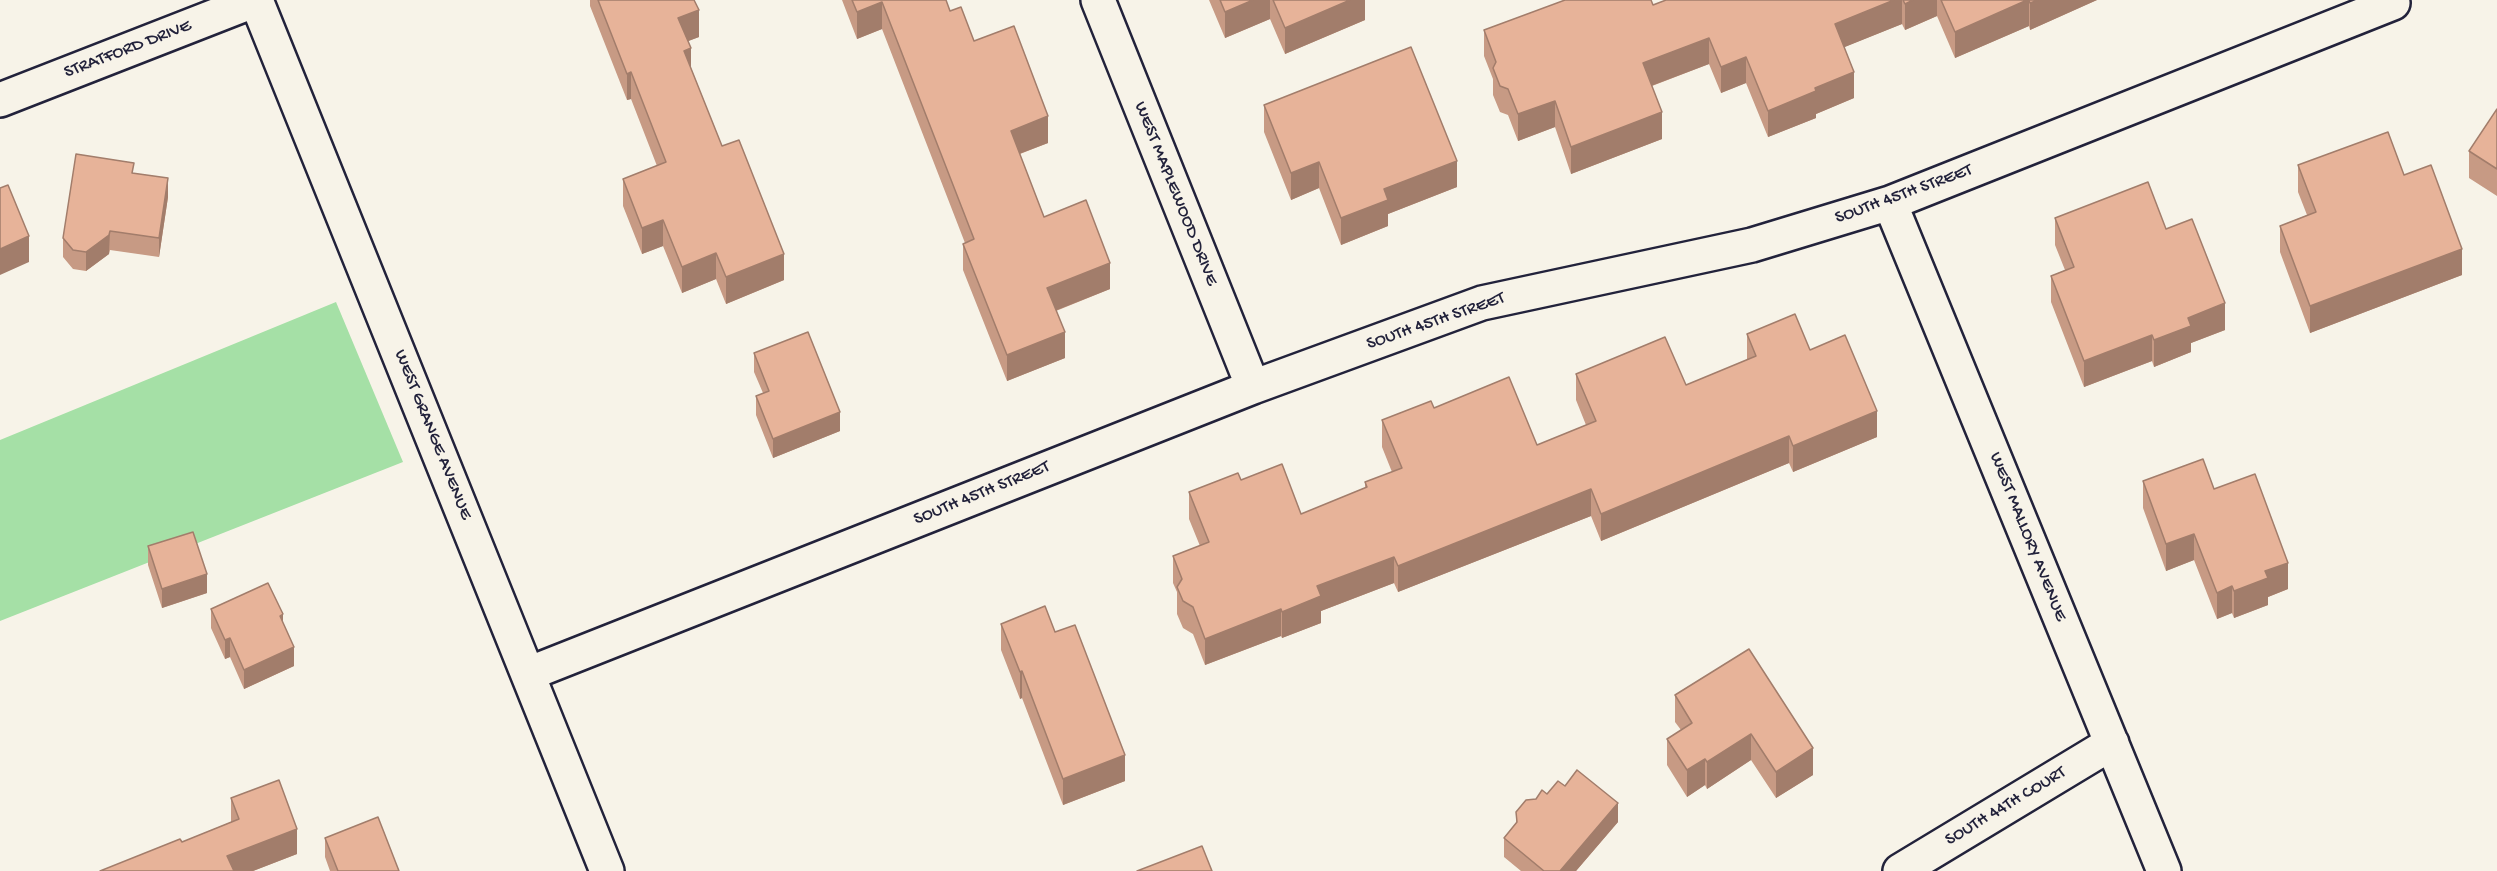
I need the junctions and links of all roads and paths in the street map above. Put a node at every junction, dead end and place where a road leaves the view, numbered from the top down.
1 (256, 0) edge
2 (1098, 0) edge
3 (2392, 2) edge
4 (0, 100) edge
5 (1890, 203) junction
6 (1252, 387) junction
7 (528, 674) junction
8 (2112, 743) junction
9 (607, 871) edge
10 (1900, 871) edge
11 (2164, 871) edge

1 - 4 street, STRATFORD DRIVE
1 - 7 street, WEST GRANGE AVENUE
2 - 6 street, WEST MAPLEWOOD DRIVE
3 - 5 street, SOUTH 45TH STREET
5 - 6 street, SOUTH 45TH STREET
5 - 8 street, WEST MALLORY AVENUE
6 - 7 street, SOUTH 45TH STREET
7 - 9 street, WEST GRANGE AVENUE
8 - 10 street, SOUTH 44TH COURT
8 - 11 street, WEST MALLORY AVENUE

